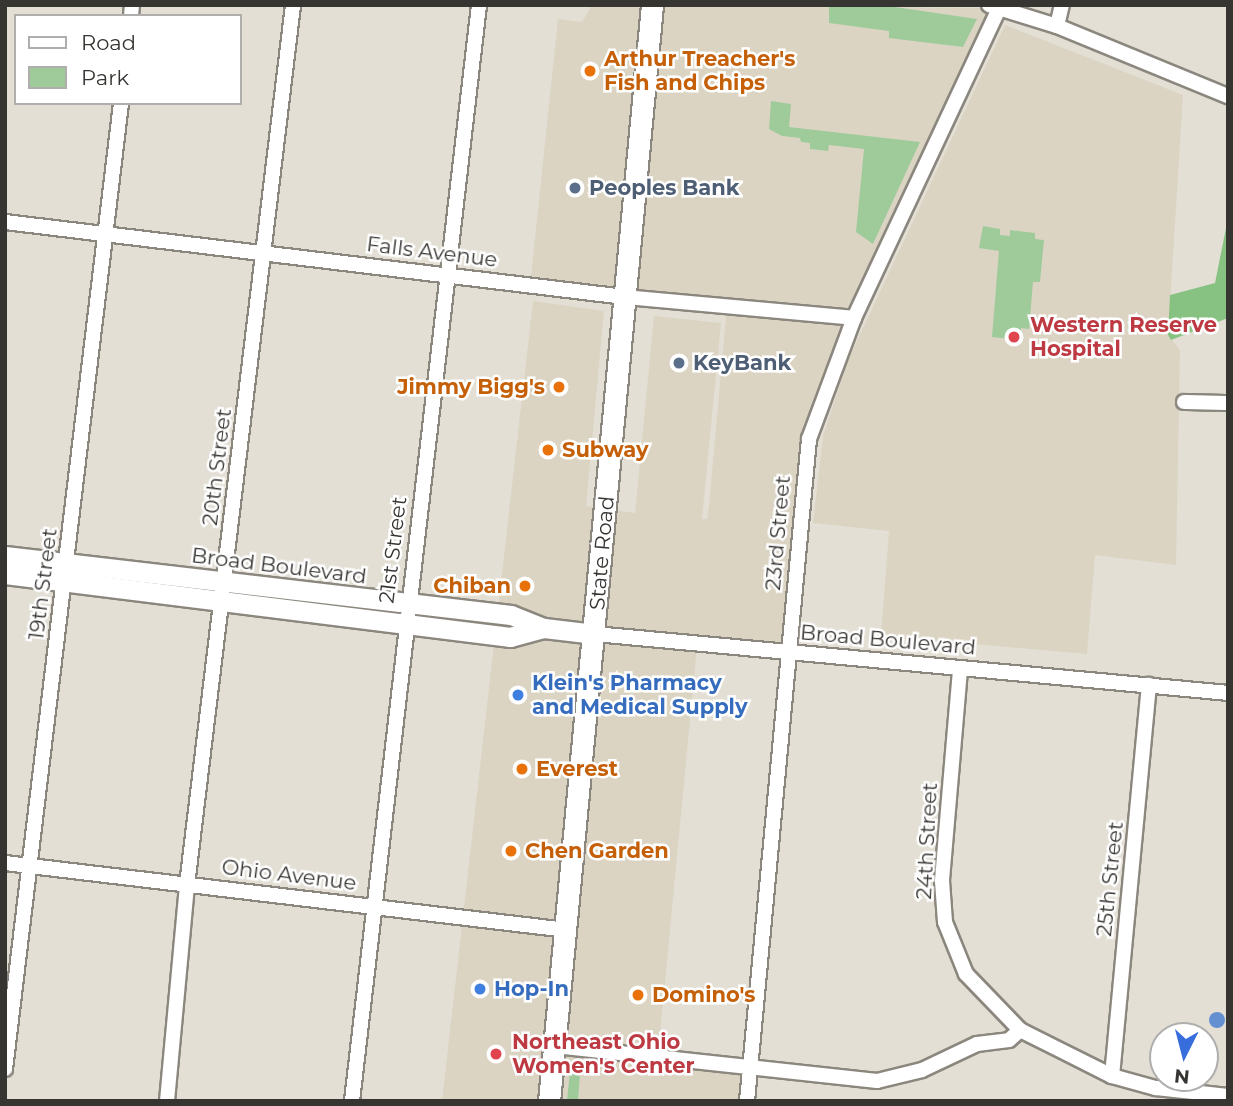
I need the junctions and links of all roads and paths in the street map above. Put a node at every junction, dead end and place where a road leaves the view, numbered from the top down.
1 (293, 5) edge
2 (479, 5) edge
3 (652, 5) edge
4 (1062, 5) edge
5 (994, 7) edge
6 (1057, 26) junction
7 (1228, 96) edge
8 (121, 105) edge
9 (5, 222) edge
10 (105, 235) junction
11 (263, 252) junction
12 (447, 276) junction
13 (625, 297) junction
14 (854, 318) junction
15 (1184, 402) dead end
16 (1228, 403) edge
17 (5, 556) edge
18 (65, 573) junction
19 (5, 574) edge
20 (223, 591) junction
21 (407, 613) junction
22 (595, 634) junction
23 (787, 653) junction
24 (960, 670) junction
25 (1149, 685) junction
26 (1228, 693) edge
27 (5, 863) edge
28 (29, 866) junction
29 (187, 884) junction
30 (372, 906) junction
31 (567, 929) junction
32 (1020, 1030) junction
33 (555, 1046) junction
34 (750, 1067) junction
35 (5, 1069) edge
36 (1112, 1076) junction
37 (1228, 1096) edge
38 (167, 1101) edge
39 (352, 1101) edge
40 (549, 1101) edge
41 (747, 1101) edge

1 - 11 street, 20th Street
2 - 12 street, 21st Street
3 - 13 main road, State Road
4 - 6 street
5 - 6 street
5 - 14 street, 23rd Street
6 - 7 street
8 - 10 street, 19th Street
9 - 10 street, Falls Avenue
10 - 11 street, Falls Avenue
10 - 18 street, 19th Street
11 - 12 street, Falls Avenue
11 - 20 street, 20th Street
12 - 13 street, Falls Avenue
12 - 21 street, 21st Street
13 - 14 street, Falls Avenue
13 - 22 main road, State Road
14 - 23 street, 23rd Street
15 - 16 street
17 - 18 main road, Broad Boulevard
18 - 19 main road, Broad Boulevard
18 - 20 main road, Broad Boulevard
18 - 28 street, 19th Street
20 - 21 main road, Broad Boulevard
20 - 29 street, 20th Street
21 - 22 main road, Broad Boulevard
21 - 30 street, 21st Street
22 - 23 street, Broad Boulevard
22 - 31 main road, State Road
23 - 24 street, Broad Boulevard
23 - 34 street, 23rd Street
24 - 25 street, Broad Boulevard
24 - 32 street, 24th Street
25 - 26 street, Broad Boulevard
25 - 36 street, 25th Street
27 - 28 street, Ohio Avenue
28 - 29 street, Ohio Avenue
28 - 35 street, 19th Street
29 - 30 street, Ohio Avenue
29 - 38 street, 20th Street
30 - 31 street, Ohio Avenue
30 - 39 street, 21st Street
31 - 33 main road, State Road
32 - 34 street
32 - 36 street, 24th Street
33 - 34 street
33 - 40 main road, State Road
34 - 41 street, 23rd Street
36 - 37 street, 24th Street

